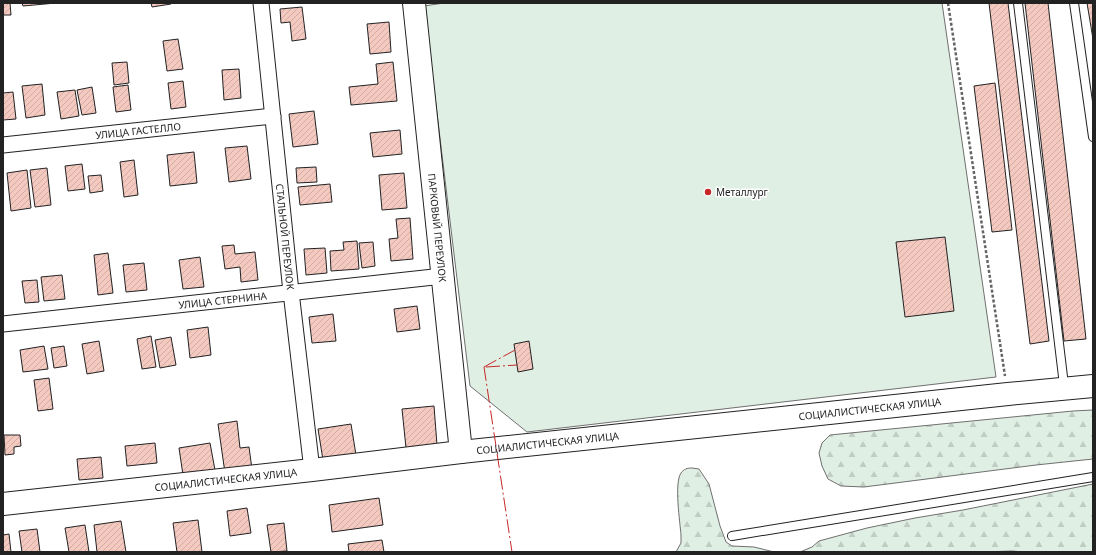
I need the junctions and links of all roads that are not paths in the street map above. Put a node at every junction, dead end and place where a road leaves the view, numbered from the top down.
1 (261, 3) edge
2 (414, 3) edge
3 (1018, 3) edge
4 (1074, 3) edge
5 (273, 116) junction
6 (1093, 137) edge
7 (3, 145) edge
8 (443, 276) junction
9 (291, 292) junction
10 (3, 324) edge
11 (1064, 385) dead end
12 (1093, 386) edge
13 (461, 452) junction
14 (312, 470) junction
15 (1093, 477) edge
16 (3, 504) edge
17 (732, 536) dead end

1 - 5 street, СТАЛЬНОЙ ПЕРЕУЛОК
2 - 8 street, ПАРКОВЫЙ ПЕРЕУЛОК
3 - 11 lane
4 - 6 lane
5 - 7 street, УЛИЦА ГАСТЕЛЛО
5 - 9 street, СТАЛЬНОЙ ПЕРЕУЛОК
8 - 9 street, УЛИЦА СТЕРНИНА
8 - 13 street, ПАРКОВЫЙ ПЕРЕУЛОК
9 - 10 street, УЛИЦА СТЕРНИНА
9 - 14 street, СТАЛЬНОЙ ПЕРЕУЛОК
12 - 13 street, СОЦИАЛИСТИЧЕСКАЯ УЛИЦА
13 - 14 street, СОЦИАЛИСТИЧЕСКАЯ УЛИЦА
14 - 16 street, СОЦИАЛИСТИЧЕСКАЯ УЛИЦА
15 - 17 lane

